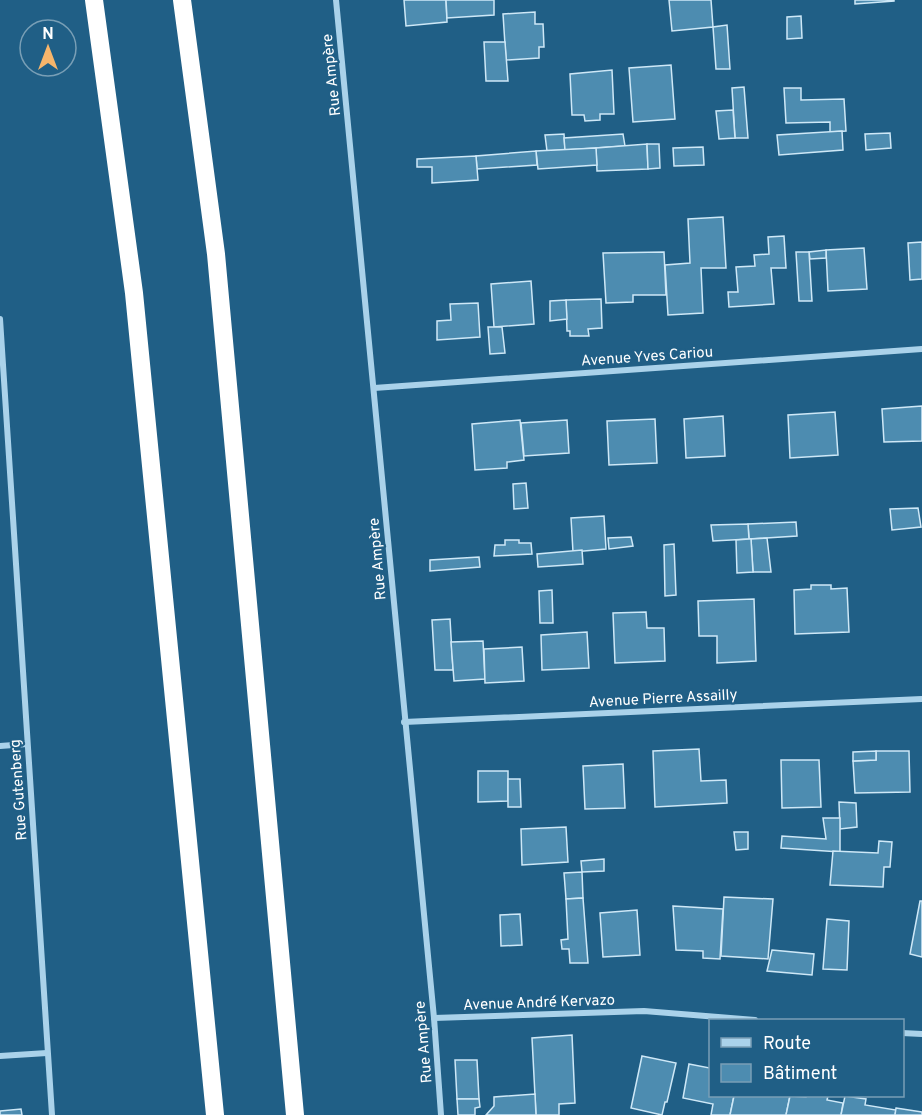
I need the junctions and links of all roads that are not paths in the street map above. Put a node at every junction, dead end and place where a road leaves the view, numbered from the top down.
1 (94, 0) edge
2 (182, 0) edge
3 (336, 0) edge
4 (0, 319) edge
5 (922, 349) edge
6 (374, 388) junction
7 (3, 420) edge
8 (922, 699) edge
9 (404, 722) junction
10 (27, 744) junction
11 (0, 746) edge
12 (434, 1017) junction
13 (743, 1019) edge
14 (904, 1033) edge
15 (922, 1034) edge
16 (47, 1053) junction
17 (0, 1056) edge
18 (52, 1115) edge
19 (215, 1115) edge
20 (295, 1115) edge
21 (441, 1115) edge

1 - 19 highway
2 - 20 highway
3 - 6 street, Rue Ampère
4 - 7 street, Rue Gutenberg
5 - 6 street, Avenue Yves Cariou
6 - 9 street, Rue Ampère
7 - 10 street, Rue Gutenberg
8 - 9 street, Avenue Pierre Assailly
9 - 12 street, Rue Ampère
10 - 11 street
10 - 16 street, Rue Gutenberg
12 - 13 street, Avenue André Kervazo
12 - 21 street, Rue Ampère
14 - 15 street
16 - 17 street
16 - 18 street, Rue Gutenberg

